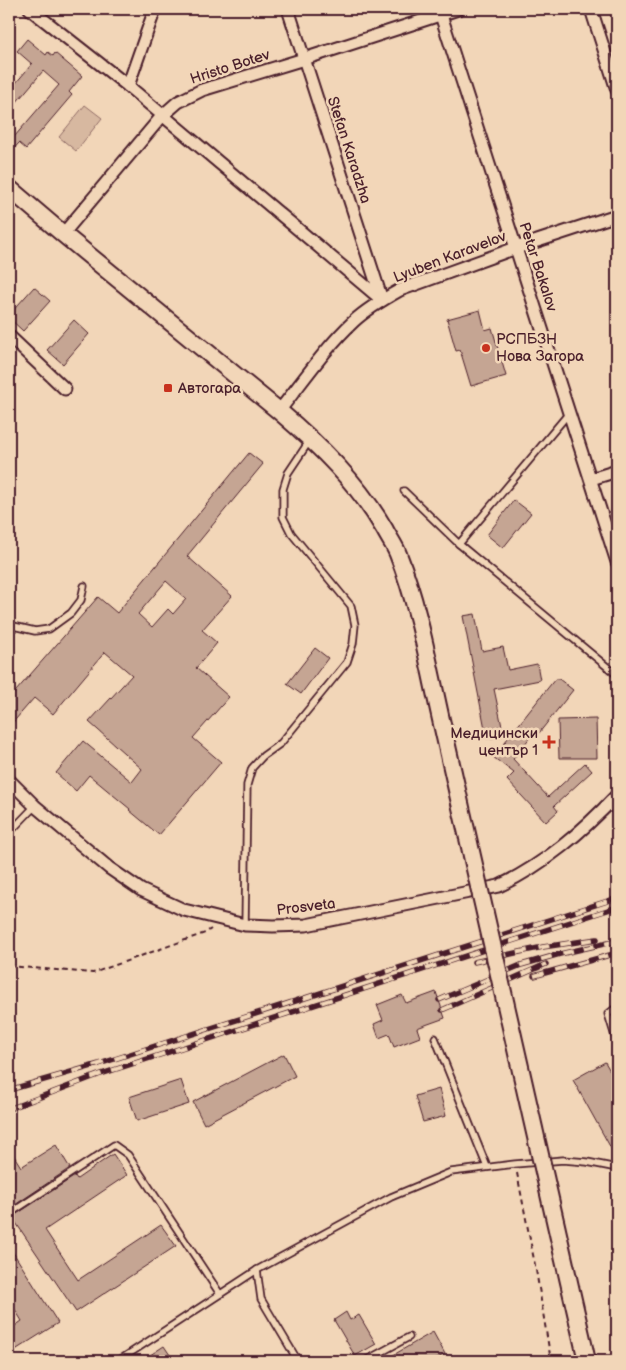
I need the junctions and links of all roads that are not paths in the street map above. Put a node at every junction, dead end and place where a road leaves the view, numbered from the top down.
1 (30, 9) edge
2 (155, 9) edge
3 (288, 9) edge
4 (458, 9) edge
5 (591, 9) edge
6 (440, 11) edge
7 (304, 59) junction
8 (128, 86) junction
9 (617, 90) edge
10 (162, 116) junction
11 (9, 188) edge
12 (617, 215) edge
13 (63, 234) junction
14 (516, 248) junction
15 (382, 300) junction
16 (9, 336) edge
17 (64, 389) dead end
18 (279, 411) junction
19 (569, 412) junction
20 (311, 439) junction
21 (617, 471) edge
22 (591, 479) junction
23 (404, 491) dead end
24 (459, 544) junction
25 (617, 562) edge
26 (84, 586) dead end
27 (9, 625) edge
28 (617, 675) edge
29 (9, 780) edge
30 (617, 795) edge
31 (34, 806) junction
32 (9, 833) edge
33 (245, 925) junction
34 (617, 1007) edge
35 (436, 1038) dead end
36 (617, 1043) edge
37 (487, 1167) junction
38 (617, 1168) edge
39 (9, 1214) edge
40 (258, 1270) junction
41 (220, 1294) junction
42 (409, 1337) dead end
43 (118, 1361) edge
44 (298, 1361) edge
45 (365, 1361) edge
46 (588, 1361) edge

1 - 8 street
2 - 8 street
3 - 7 street, Stefan Karadzha
4 - 6 street, Hristo Botev
5 - 9 street
6 - 7 street, Hristo Botev
6 - 14 street, Petar Bakalov
7 - 10 street, Hristo Botev
7 - 15 street, Stefan Karadzha
8 - 10 street
10 - 13 street, Hristo Botev
10 - 15 street
11 - 13 main road
12 - 14 street, Lyuben Karavelov
13 - 18 main road
14 - 15 street, Lyuben Karavelov
14 - 19 street, Petar Bakalov
15 - 18 street, Lyuben Karavelov
16 - 17 street
18 - 20 main road
19 - 22 street, Petar Bakalov
19 - 24 lane
20 - 33 lane
20 - 46 main road, bridge
21 - 22 street
22 - 25 street, Petar Bakalov
23 - 24 lane
24 - 28 lane
26 - 27 lane
29 - 31 street, Prosveta
30 - 33 street, Prosveta
31 - 32 lane
31 - 33 street, Prosveta
34 - 36 lane
35 - 37 lane
37 - 38 lane
37 - 40 lane
39 - 41 lane
40 - 41 lane
40 - 44 lane
41 - 43 lane
42 - 45 lane

